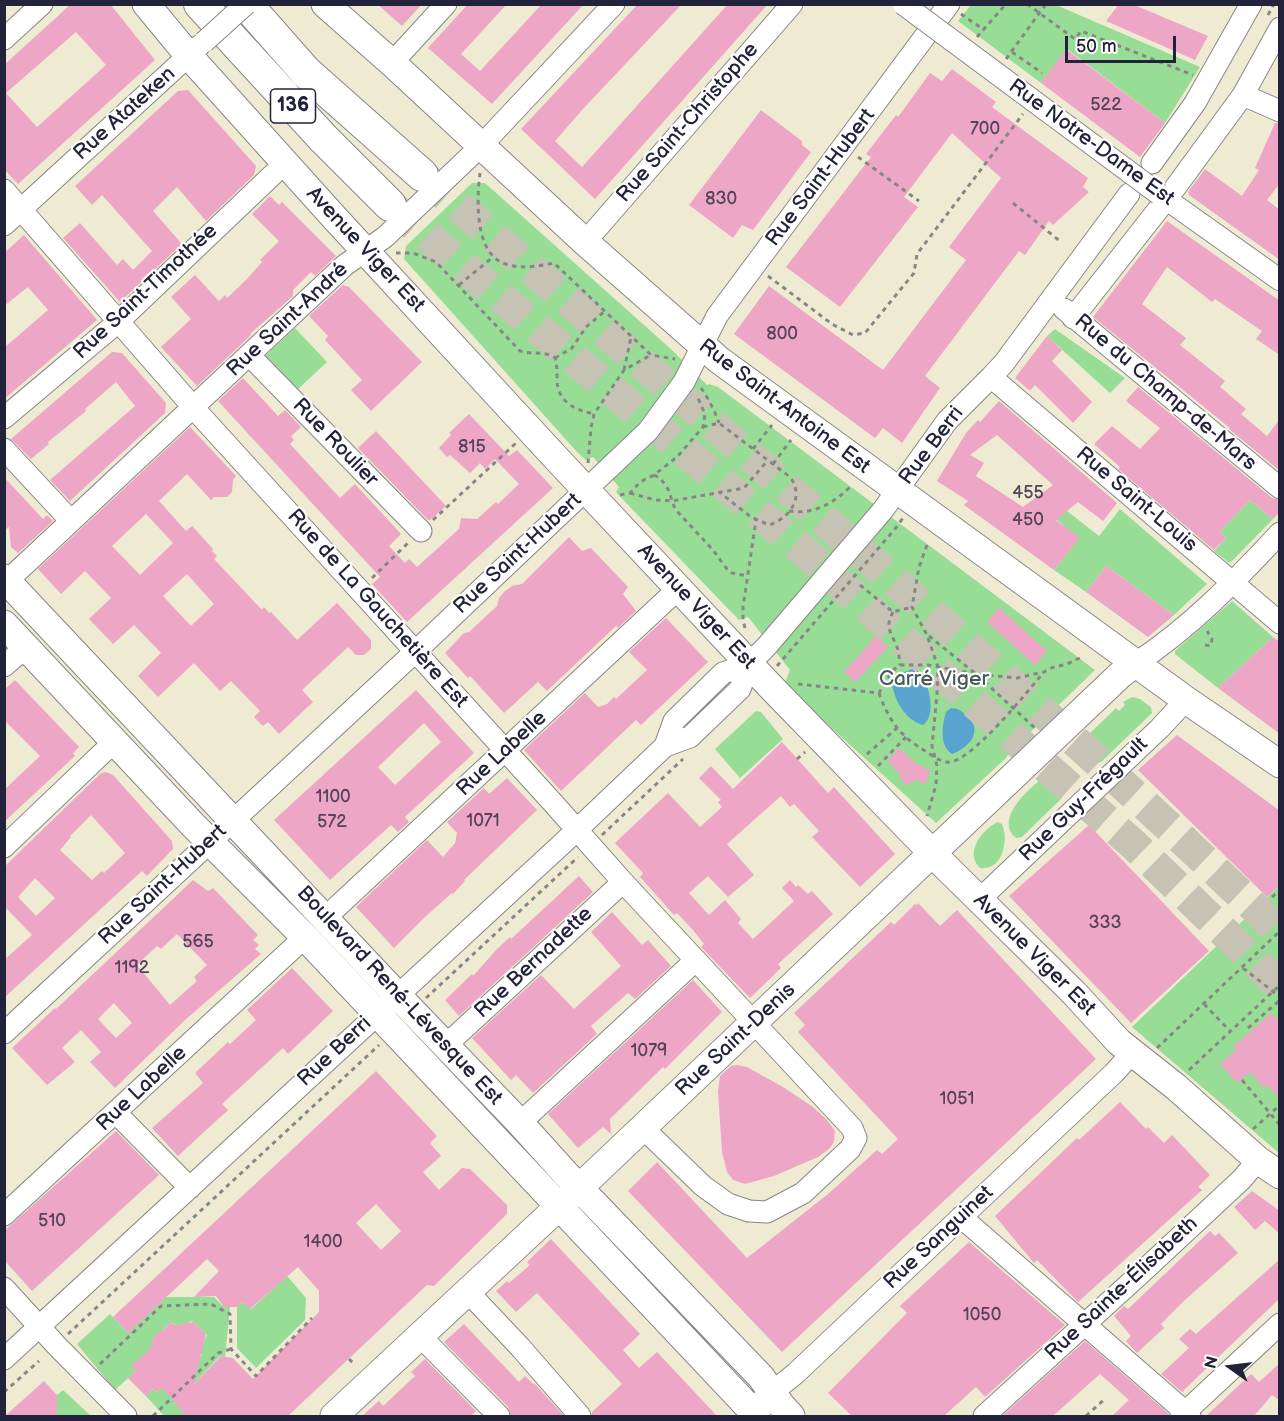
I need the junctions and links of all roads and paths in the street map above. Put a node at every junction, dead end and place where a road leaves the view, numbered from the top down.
1 (42, 4) edge
2 (146, 4) edge
3 (200, 4) edge
4 (246, 4) edge
5 (270, 4) edge
6 (325, 4) edge
7 (446, 4) edge
8 (614, 4) edge
9 (792, 4) edge
10 (903, 4) edge
11 (1006, 4) edge
12 (1027, 4) edge
13 (1046, 4) edge
14 (1251, 4) edge
15 (955, 9) edge
16 (1040, 14) junction
17 (1280, 28) edge
18 (984, 30) junction
19 (969, 32) dead end
20 (976, 38) junction
21 (4, 39) edge
22 (984, 44) dead end
23 (197, 49) junction
24 (1012, 52) junction
25 (999, 54) dead end
26 (392, 63) junction
27 (1042, 73) dead end
28 (1198, 76) dead end
29 (1243, 95) junction
30 (1280, 111) edge
31 (1024, 112) dead end
32 (393, 148) junction
33 (858, 157) dead end
34 (480, 159) junction
35 (285, 163) junction
36 (1152, 163) dead end
37 (422, 175) tunnel mouth
38 (4, 190) edge
39 (1130, 194) dead end
40 (1163, 196) junction
41 (919, 201) dead end
42 (1013, 203) dead end
43 (390, 205) tunnel mouth
44 (21, 209) junction
45 (4, 225) edge
46 (585, 242) junction
47 (1061, 242) dead end
48 (366, 251) junction
49 (393, 253) dead end
50 (493, 257) junction
51 (768, 276) dead end
52 (1280, 280) edge
53 (459, 285) junction
54 (1052, 298) junction
55 (605, 310) junction
56 (1073, 318) junction
57 (118, 322) junction
58 (631, 336) junction
59 (703, 347) junction
60 (249, 355) junction
61 (651, 355) junction
62 (555, 358) junction
63 (679, 360) dead end
64 (624, 370) junction
65 (992, 377) junction
66 (701, 387) dead end
67 (696, 394) dead end
68 (194, 408) junction
69 (715, 412) junction
70 (594, 414) junction
71 (705, 414) junction
72 (4, 418) edge
73 (719, 423) junction
74 (772, 425) dead end
75 (703, 427) junction
76 (530, 429) junction
77 (791, 440) dead end
78 (4, 449) edge
79 (753, 449) junction
80 (768, 460) junction
81 (773, 464) junction
82 (654, 475) junction
83 (587, 478) junction
84 (851, 486) dead end
85 (1280, 488) edge
86 (898, 491) junction
87 (719, 492) junction
88 (630, 494) junction
89 (615, 495) dead end
90 (672, 501) junction
91 (789, 512) junction
92 (756, 520) junction
93 (71, 521) junction
94 (895, 529) dead end
95 (421, 531) junction
96 (1280, 533) edge
97 (927, 545) dead end
98 (748, 576) junction
99 (6, 579) edge
100 (1233, 582) junction
101 (366, 583) dead end
102 (860, 585) dead end
103 (678, 589) junction
104 (912, 607) junction
105 (893, 612) junction
106 (1280, 623) edge
107 (4, 624) edge
108 (1206, 628) dead end
109 (745, 629) dead end
110 (927, 635) junction
111 (1205, 645) dead end
112 (26, 647) junction
113 (416, 651) junction
114 (1082, 657) dead end
115 (781, 662) dead end
116 (1136, 663) junction
117 (749, 664) junction
118 (900, 664) junction
119 (4, 666) edge
120 (938, 667) junction
121 (1044, 672) junction
122 (976, 674) junction
123 (797, 684) dead end
124 (879, 693) junction
125 (1186, 700) junction
126 (1013, 708) junction
127 (897, 728) junction
128 (1038, 731) dead end
129 (906, 738) junction
130 (114, 741) junction
131 (505, 750) junction
132 (802, 754) dead end
133 (867, 754) dead end
134 (934, 756) junction
135 (797, 759) dead end
136 (682, 760) dead end
137 (1280, 764) edge
138 (878, 766) dead end
139 (927, 816) dead end
140 (232, 820) junction
141 (576, 830) junction
142 (604, 833) dead end
143 (209, 842) junction
144 (4, 847) edge
145 (932, 853) junction
146 (577, 858) dead end
147 (623, 882) junction
148 (1280, 890) edge
149 (1272, 897) dead end
150 (980, 899) junction
151 (325, 918) junction
152 (1280, 931) edge
153 (305, 937) junction
154 (696, 960) junction
155 (1243, 968) junction
156 (1280, 985) edge
157 (1273, 991) junction
158 (397, 995) junction
159 (429, 995) dead end
160 (1280, 998) edge
161 (1204, 1004) junction
162 (377, 1014) junction
163 (1241, 1021) junction
164 (754, 1023) junction
165 (1230, 1031) junction
166 (4, 1033) edge
167 (446, 1045) junction
168 (1144, 1051) junction
169 (372, 1052) dead end
170 (1183, 1075) dead end
171 (1242, 1080) dead end
172 (1280, 1105) edge
173 (813, 1107) dead end
174 (116, 1113) junction
175 (1270, 1113) junction
176 (840, 1115) junction
177 (520, 1123) junction
178 (1280, 1125) edge
179 (643, 1128) junction
180 (1249, 1132) dead end
181 (1269, 1167) edge
182 (190, 1188) junction
183 (579, 1188) junction
184 (559, 1206) junction
185 (4, 1215) edge
186 (961, 1216) junction
187 (4, 1288) edge
188 (468, 1292) junction
189 (312, 1318) dead end
190 (1084, 1324) junction
191 (1280, 1324) edge
192 (39, 1327) junction
193 (76, 1327) dead end
194 (420, 1336) junction
195 (231, 1349) junction
196 (4, 1359) edge
197 (349, 1359) dead end
198 (39, 1361) dead end
199 (355, 1365) dead end
200 (86, 1376) junction
201 (4, 1392) edge
202 (773, 1392) junction
203 (1106, 1398) dead end
204 (487, 1413) edge
205 (750, 1414) edge
206 (1185, 1415) edge
207 (126, 1416) edge
208 (153, 1416) edge
209 (334, 1416) edge
210 (580, 1416) edge
211 (791, 1416) edge
212 (984, 1416) edge
213 (1086, 1416) edge

1 - 21 street
2 - 23 main road, Avenue Viger Est
3 - 43 highway, 136
4 - 23 street, Rue Atateken, bridge
4 - 32 highway, 136
5 - 32 highway
6 - 26 main road, Rue Saint-Antoine Est
7 - 26 street
8 - 34 street, Rue Saint-André
9 - 46 street, Rue Saint-Christophe
10 - 40 street, Rue Notre-Dame Est, bridge
11 - 18 path
12 - 16 path
13 - 16 path
14 - 36 street
15 - 18 path
15 - 59 street, Rue Saint-Hubert
16 - 24 path
16 - 28 path
17 - 29 street
18 - 20 path
19 - 20 path
20 - 22 path
23 - 35 main road, Avenue Viger Est
23 - 44 street, Rue Atateken
24 - 25 path
24 - 27 path
26 - 34 main road, Rue Saint-Antoine Est
29 - 30 street
29 - 40 street
31 - 51 path
32 - 37 highway, 136
33 - 41 path
34 - 46 main road, Rue Saint-Antoine Est
34 - 48 street, Rue Saint-André
34 - 50 path
35 - 48 main road, Avenue Viger Est
35 - 57 street, Rue Saint-Timothée
38 - 44 street, Rue de La Gauchetière Est
39 - 54 street, Rue Berri
40 - 52 street, Rue Notre-Dame Est
40 - 56 street
42 - 47 path
44 - 45 street, Rue Atateken
44 - 57 street, Rue de La Gauchetière Est
46 - 59 main road, Rue Saint-Antoine Est
48 - 60 street, Rue Saint-André
48 - 76 main road, Avenue Viger Est
49 - 53 path
50 - 53 path
50 - 55 path
53 - 62 path
54 - 56 street, Rue du Champ-de-Mars
54 - 65 street, Rue Berri
55 - 58 path
55 - 62 path
56 - 85 street, Rue du Champ-de-Mars
57 - 68 street, Rue de La Gauchetière Est
57 - 72 street, Rue Saint-Timothée
58 - 61 path
58 - 64 path
59 - 83 street, Rue Saint-Hubert
59 - 86 main road, Rue Saint-Antoine Est
60 - 68 street, Rue Saint-André
60 - 95 street, Rue Roulier
61 - 63 path
61 - 64 path
62 - 70 path
64 - 70 path
65 - 86 street, Rue Berri
65 - 100 street, Rue Saint-Louis
66 - 69 path
67 - 71 path
68 - 93 street, Rue Saint-André
68 - 113 street, Rue de La Gauchetière Est
69 - 71 path
69 - 73 path
70 - 83 path
71 - 75 path
73 - 75 path
73 - 79 path
74 - 79 path
75 - 82 path
76 - 83 main road, Avenue Viger Est
76 - 95 path
77 - 81 path
78 - 93 street
79 - 80 path
80 - 81 path
80 - 87 path
81 - 91 path
82 - 88 path
82 - 90 path
83 - 103 main road, Avenue Viger Est
83 - 113 street, Rue Saint-Hubert
84 - 91 path
86 - 116 main road, Rue Saint-Antoine Est
86 - 117 street, Rue Berri
87 - 90 path
87 - 92 path
88 - 89 path
88 - 90 path
90 - 98 path
91 - 92 path
92 - 98 path
93 - 99 street, Rue Saint-André
94 - 115 path
95 - 101 path
96 - 100 street
97 - 104 path
98 - 109 path
99 - 140 main road, Boulevard René-Lévesque Est
100 - 106 street, Rue Saint-Louis
100 - 116 street
102 - 105 path
103 - 117 main road, Avenue Viger Est
103 - 131 street, Rue Labelle
104 - 105 path
104 - 110 path
105 - 118 path
107 - 112 main road, Boulevard René-Lévesque Est
108 - 111 path
110 - 120 path
110 - 122 path
112 - 119 street
112 - 130 main road, Boulevard René-Lévesque Est
113 - 131 street, Rue de La Gauchetière Est
113 - 140 street, Rue Saint-Hubert
114 - 121 path
116 - 125 main road, Rue Saint-Antoine Est
116 - 145 main road, Rue Saint-Denis
117 - 141 street, Rue Berri
117 - 145 main road, Avenue Viger Est
118 - 120 path
118 - 124 path
120 - 122 path
120 - 134 path
121 - 122 path
121 - 126 path
122 - 126 path
123 - 124 path
124 - 127 path
125 - 137 main road, Rue Saint-Antoine Est
125 - 150 street, Rue Guy-Frégault
126 - 128 path
126 - 134 path
127 - 129 path
127 - 133 path
129 - 134 path
129 - 138 path
130 - 143 main road, Boulevard René-Lévesque Est
130 - 144 street
131 - 141 street, Rue de La Gauchetière Est
131 - 151 street, Rue Labelle
132 - 135 path
134 - 139 path
136 - 142 path
140 - 143 street, Rue Saint-Hubert
140 - 151 main road, Boulevard René-Lévesque Est
141 - 147 street, Rue de La Gauchetière Est
141 - 158 street, Rue Berri
143 - 153 main road, Boulevard René-Lévesque Est
143 - 166 street, Rue Saint-Hubert
145 - 150 main road, Avenue Viger Est
145 - 164 main road, Rue Saint-Denis
146 - 159 path
147 - 154 street, Rue de La Gauchetière Est
147 - 167 street, Rue Bernadette
148 - 149 path
150 - 168 main road, Avenue Viger Est
151 - 158 main road, Boulevard René-Lévesque Est
152 - 155 path
153 - 162 main road, Boulevard René-Lévesque Est
153 - 174 street, Rue Labelle
154 - 164 street, Rue de La Gauchetière Est
154 - 177 street
155 - 157 path
155 - 161 path
156 - 157 path
157 - 160 path
157 - 163 path
158 - 162 street, Rue Berri
158 - 167 main road, Boulevard René-Lévesque Est
160 - 163 path
161 - 165 path
161 - 168 path
162 - 182 street, Rue Berri
162 - 184 main road, Boulevard René-Lévesque Est
163 - 165 path
164 - 176 street, Rue de La Gauchetière Est
164 - 179 main road, Rue Saint-Denis
165 - 170 path
167 - 177 main road, Boulevard René-Lévesque Est
168 - 181 main road, Avenue Viger Est
168 - 186 street, Rue Sanguinet
169 - 193 path, Rue Berri
171 - 175 path
172 - 175 path
173 - 176 street
174 - 182 street
174 - 185 street, Rue Labelle
175 - 178 path
175 - 180 path
176 - 179 street, Rue de La Gauchetière Est
177 - 183 main road, Boulevard René-Lévesque Est
179 - 183 main road, Rue Saint-Denis
181 - 190 street, Rue Sainte-Élisabeth
182 - 192 street, Rue Berri
183 - 184 main road, Rue Saint-Denis
183 - 202 main road, Boulevard René-Lévesque Est
184 - 188 main road, Rue Saint-Denis
184 - 205 main road, Boulevard René-Lévesque Est
186 - 190 street
186 - 202 street, Rue Sanguinet
187 - 192 street
188 - 194 main road, Rue Saint-Denis
188 - 210 street
189 - 195 path
190 - 206 street
190 - 212 street, Rue Sainte-Élisabeth
191 - 206 street
192 - 196 street, Rue Berri
192 - 200 street
194 - 204 street
194 - 209 main road, Rue Saint-Denis
195 - 200 path
195 - 208 path
197 - 199 path
198 - 201 path
200 - 207 street
202 - 205 street, Rue Sanguinet
202 - 211 main road, Boulevard René-Lévesque Est
203 - 213 path

